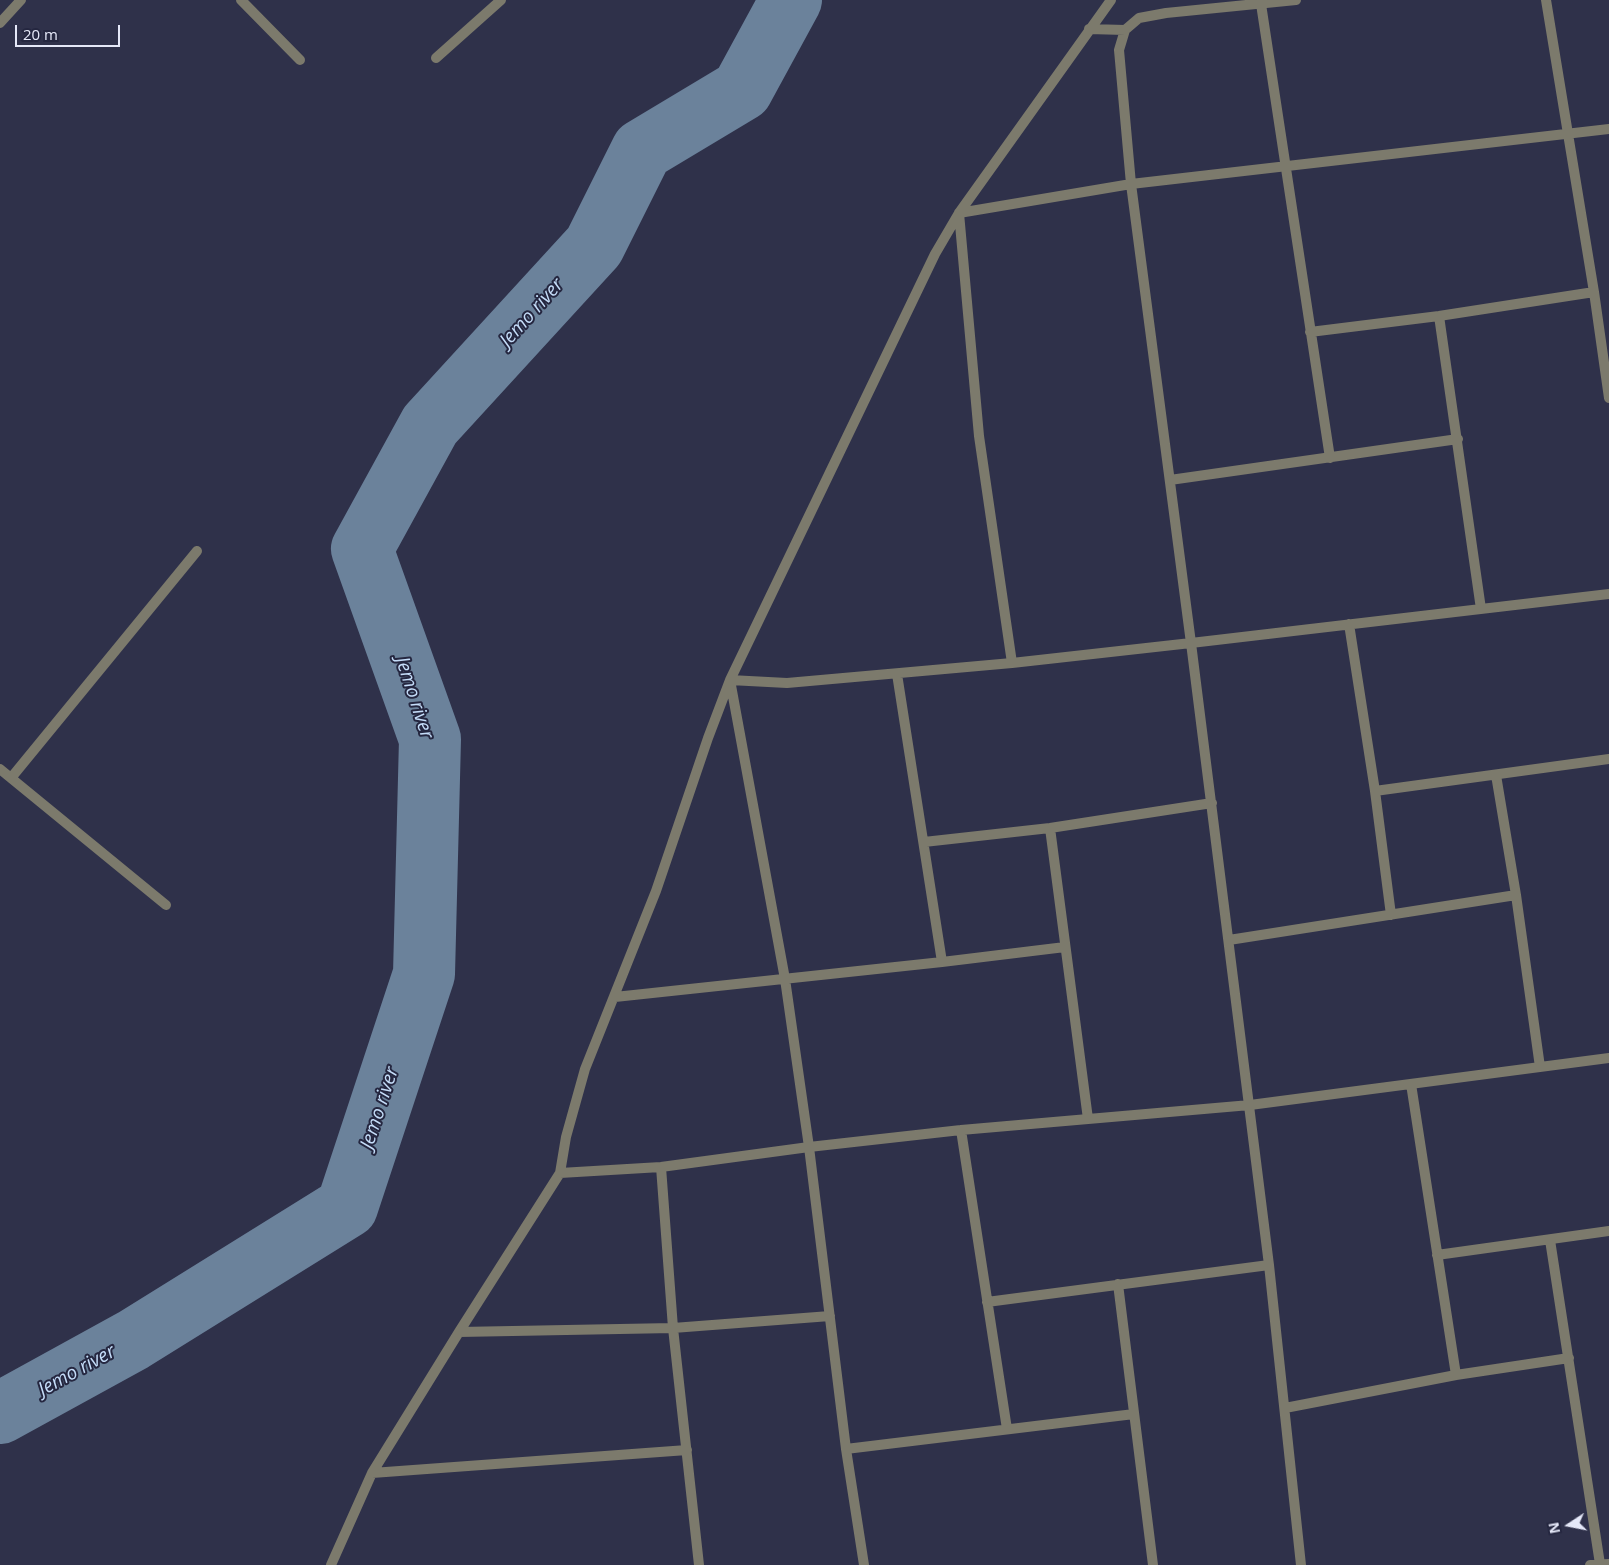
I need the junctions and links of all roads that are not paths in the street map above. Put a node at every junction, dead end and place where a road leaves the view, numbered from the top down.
1 (21, 0) edge
2 (241, 0) edge
3 (501, 0) edge
4 (1111, 0) edge
5 (1296, 0) edge
6 (1546, 0) edge
7 (1260, 4) junction
8 (0, 22) edge
9 (1089, 29) junction
10 (1125, 30) junction
11 (436, 58) dead end
12 (300, 60) dead end
13 (1609, 129) edge
14 (1569, 133) junction
15 (1285, 168) junction
16 (1131, 184) junction
17 (959, 213) junction
18 (1594, 292) junction
19 (1439, 316) junction
20 (1310, 332) junction
21 (1609, 398) edge
22 (1458, 439) junction
23 (1330, 458) junction
24 (1170, 480) junction
25 (197, 551) dead end
26 (1609, 594) edge
27 (1481, 609) junction
28 (1349, 624) junction
29 (1190, 643) junction
30 (1012, 663) junction
31 (897, 674) junction
32 (730, 680) junction
33 (1609, 759) edge
34 (0, 769) edge
35 (1496, 775) junction
36 (11, 778) junction
37 (1375, 791) junction
38 (1212, 803) junction
39 (1050, 828) junction
40 (924, 842) junction
41 (1516, 894) junction
42 (166, 905) dead end
43 (1391, 915) junction
44 (1229, 940) junction
45 (1065, 947) junction
46 (942, 962) junction
47 (785, 979) junction
48 (615, 997) junction
49 (1609, 1058) edge
50 (1540, 1067) junction
51 (1410, 1084) junction
52 (1250, 1106) junction
53 (1088, 1120) junction
54 (961, 1130) junction
55 (809, 1147) junction
56 (661, 1167) junction
57 (560, 1173) junction
58 (1609, 1231) edge
59 (1550, 1240) junction
60 (1437, 1255) junction
61 (1269, 1265) junction
62 (1118, 1284) junction
63 (987, 1302) junction
64 (830, 1316) junction
65 (673, 1328) junction
66 (458, 1332) junction
67 (1568, 1358) junction
68 (1456, 1375) junction
69 (1285, 1408) junction
70 (1134, 1414) junction
71 (1007, 1429) junction
72 (846, 1448) junction
73 (687, 1450) junction
74 (372, 1473) junction
75 (1600, 1564) edge
76 (331, 1565) edge
77 (699, 1565) edge
78 (864, 1565) edge
79 (1153, 1565) edge
80 (1301, 1565) edge

1 - 8 street
2 - 12 street
3 - 11 street
4 - 9 street
5 - 7 street
6 - 14 street
7 - 10 street
7 - 15 street
9 - 10 street
9 - 17 street
10 - 16 street
13 - 14 street
14 - 15 street
14 - 18 street
15 - 16 street
15 - 20 street
16 - 17 street
16 - 24 street
17 - 30 street
17 - 32 street
18 - 19 street
18 - 21 street
19 - 20 street
19 - 22 street
20 - 23 street
22 - 23 street
22 - 27 street
23 - 24 street
24 - 29 street
25 - 36 street
26 - 27 street
27 - 28 street
28 - 29 street
28 - 37 street
29 - 30 street
29 - 38 street
30 - 31 street
31 - 32 street
31 - 40 street
32 - 47 street
32 - 48 street
33 - 35 street
34 - 36 street
35 - 37 street
35 - 41 street
36 - 42 street
37 - 43 street
38 - 39 street
38 - 44 street
39 - 40 street
39 - 45 street
40 - 46 street
41 - 43 street
41 - 50 street
43 - 44 street
44 - 52 street
45 - 46 street
45 - 53 street
46 - 47 street
47 - 48 street
47 - 55 street
48 - 57 street
49 - 50 street
50 - 51 street
51 - 52 street
51 - 60 street
52 - 53 street
52 - 61 street
53 - 54 street
54 - 55 street
54 - 63 street
55 - 56 street
55 - 64 street
56 - 57 street
56 - 65 street
57 - 66 street
58 - 59 street
59 - 60 street
59 - 67 street
60 - 68 street
61 - 62 street
61 - 69 street
62 - 63 street
62 - 70 street
63 - 71 street
64 - 65 street
64 - 72 street
65 - 66 street
65 - 73 street
66 - 74 street
67 - 68 street
67 - 75 street
68 - 69 street
69 - 80 street
70 - 71 street
70 - 79 street
71 - 72 street
72 - 78 street
73 - 74 street
73 - 77 street
74 - 76 street

